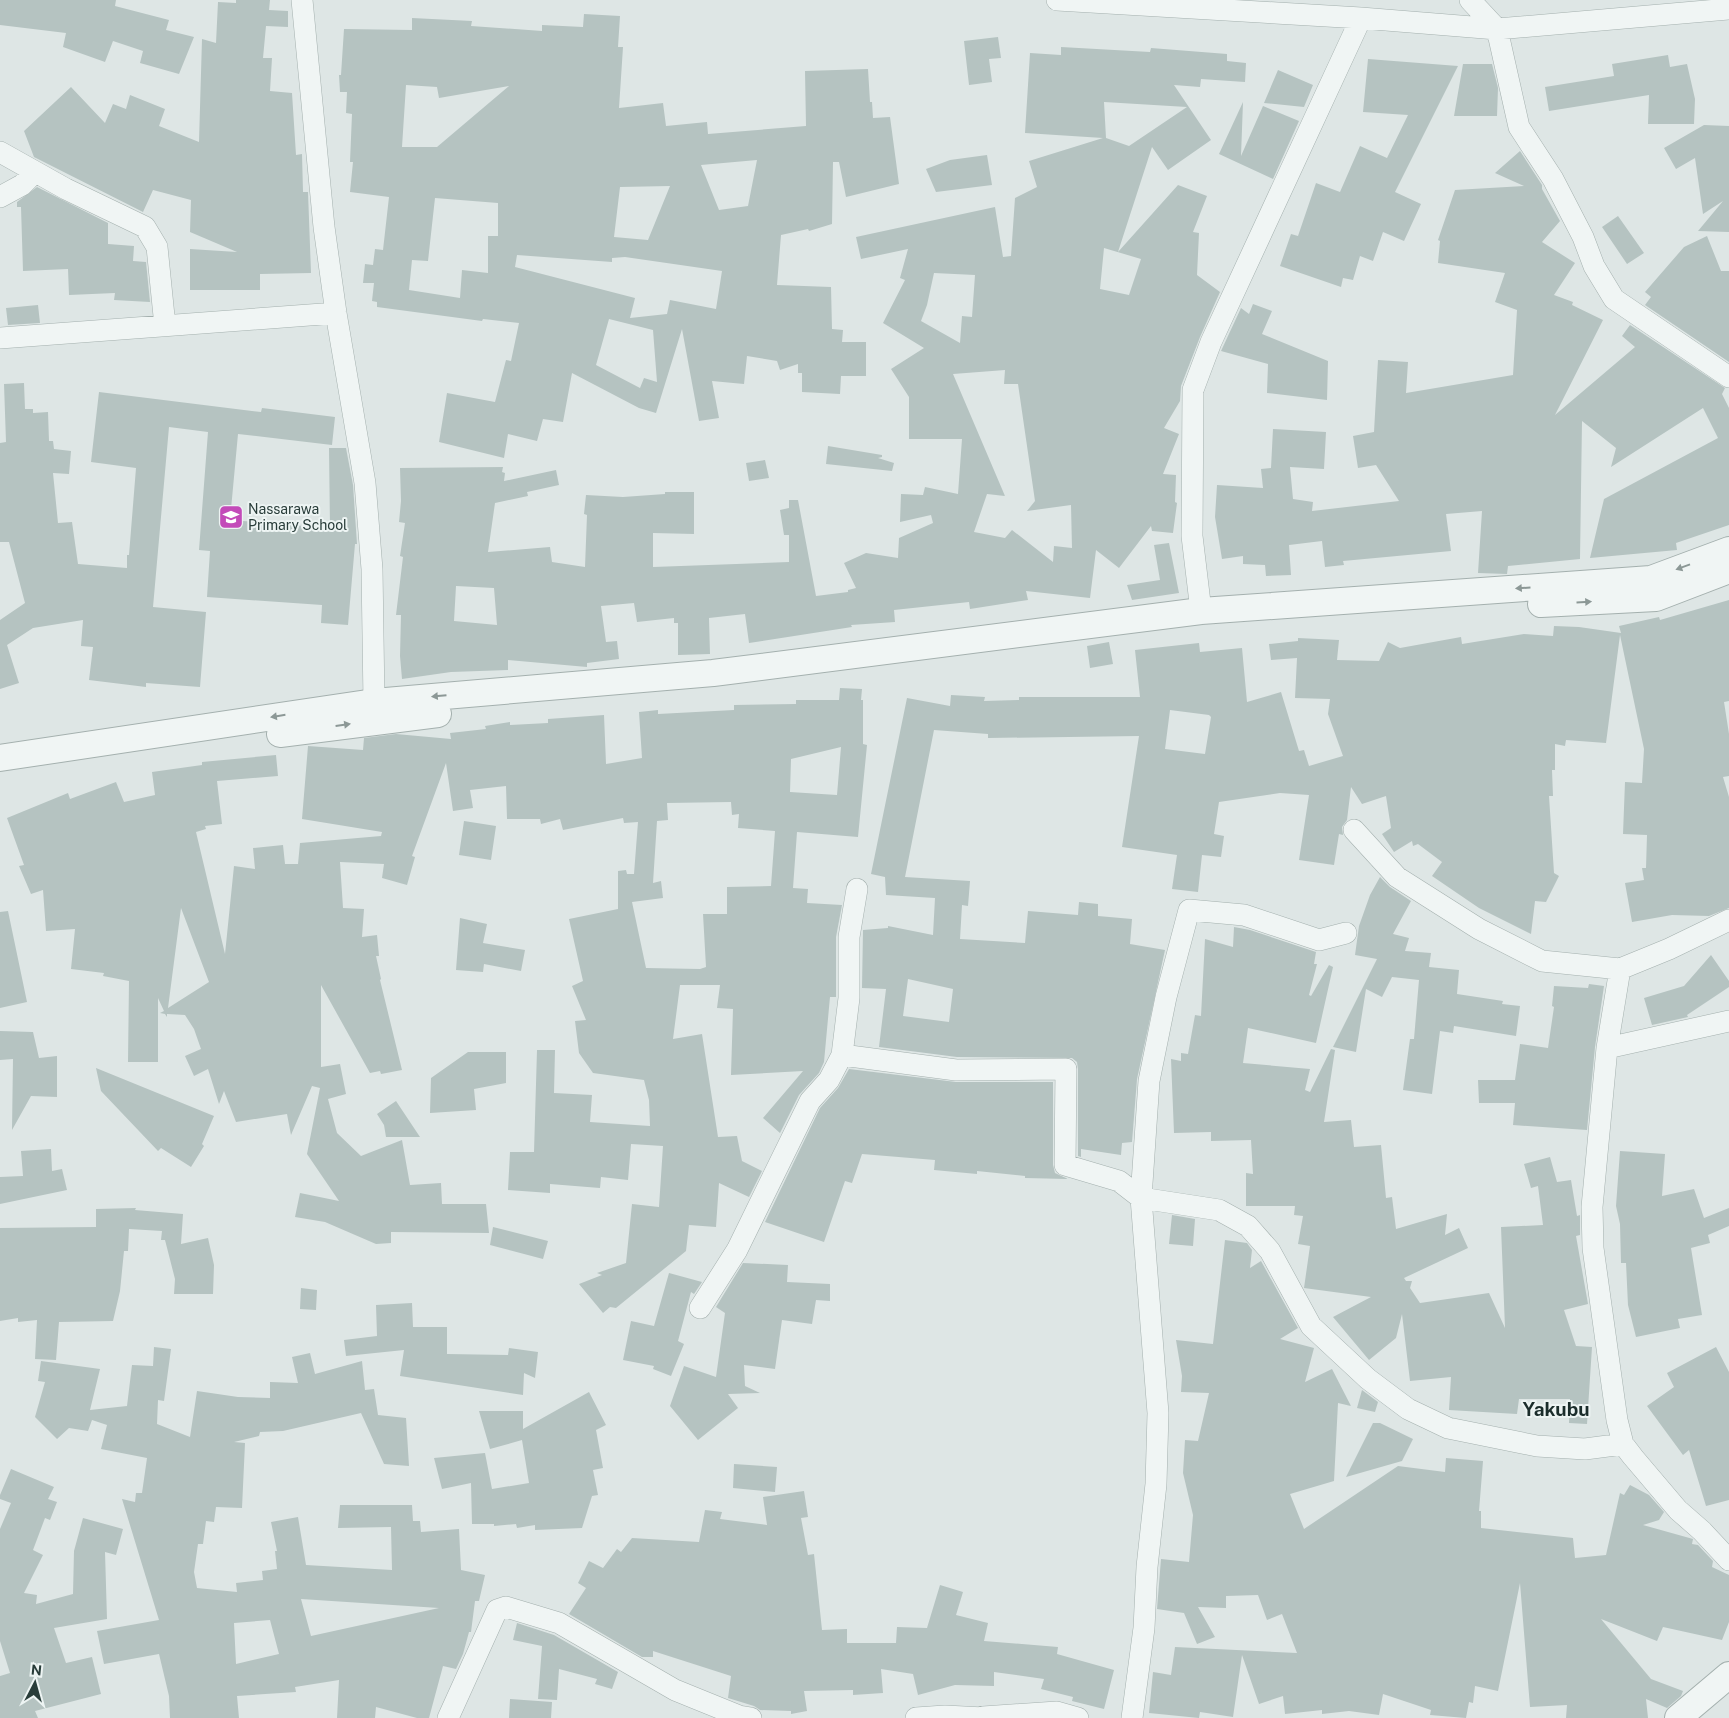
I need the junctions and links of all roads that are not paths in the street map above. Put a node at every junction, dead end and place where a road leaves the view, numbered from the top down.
1 (302, 0) edge
2 (1057, 0) edge
3 (1470, 0) edge
4 (1729, 9) edge
5 (1361, 18) junction
6 (1497, 29) junction
7 (0, 152) edge
8 (35, 172) junction
9 (0, 197) edge
10 (336, 312) junction
11 (165, 326) junction
12 (0, 338) edge
13 (1729, 377) edge
14 (1729, 550) edge
15 (1729, 570) edge
16 (1201, 611) junction
17 (374, 702) junction
18 (0, 758) edge
19 (0, 774) edge
20 (1354, 830) dead end
21 (857, 889) dead end
22 (1729, 920) edge
23 (1346, 933) dead end
24 (1620, 969) junction
25 (1729, 1021) edge
26 (1607, 1048) junction
27 (842, 1055) junction
28 (1141, 1198) junction
29 (700, 1308) dead end
30 (1623, 1444) junction
31 (1729, 1560) edge
32 (1729, 1675) edge
33 (944, 1717) edge
34 (984, 1717) edge
35 (448, 1718) edge
36 (751, 1718) edge
37 (916, 1718) edge
38 (1078, 1718) edge
39 (1132, 1718) edge
40 (1678, 1718) edge

1 - 10 street
2 - 5 street
3 - 6 street
4 - 6 street
5 - 6 street
5 - 16 street
6 - 13 street
7 - 8 street
8 - 9 street
8 - 11 street
10 - 11 street
10 - 17 street
11 - 12 street
14 -> 16 street
19 -> 15 street
16 -> 17 street
17 -> 18 street
20 - 24 street
21 - 27 street
22 - 24 street
23 - 28 street
24 - 26 street
25 - 26 street
26 - 30 street
27 - 28 street
27 - 29 street
28 - 30 street
28 - 39 street
30 - 31 street
32 - 40 street
33 - 34 street
33 - 37 street
34 - 38 street
35 - 36 street

